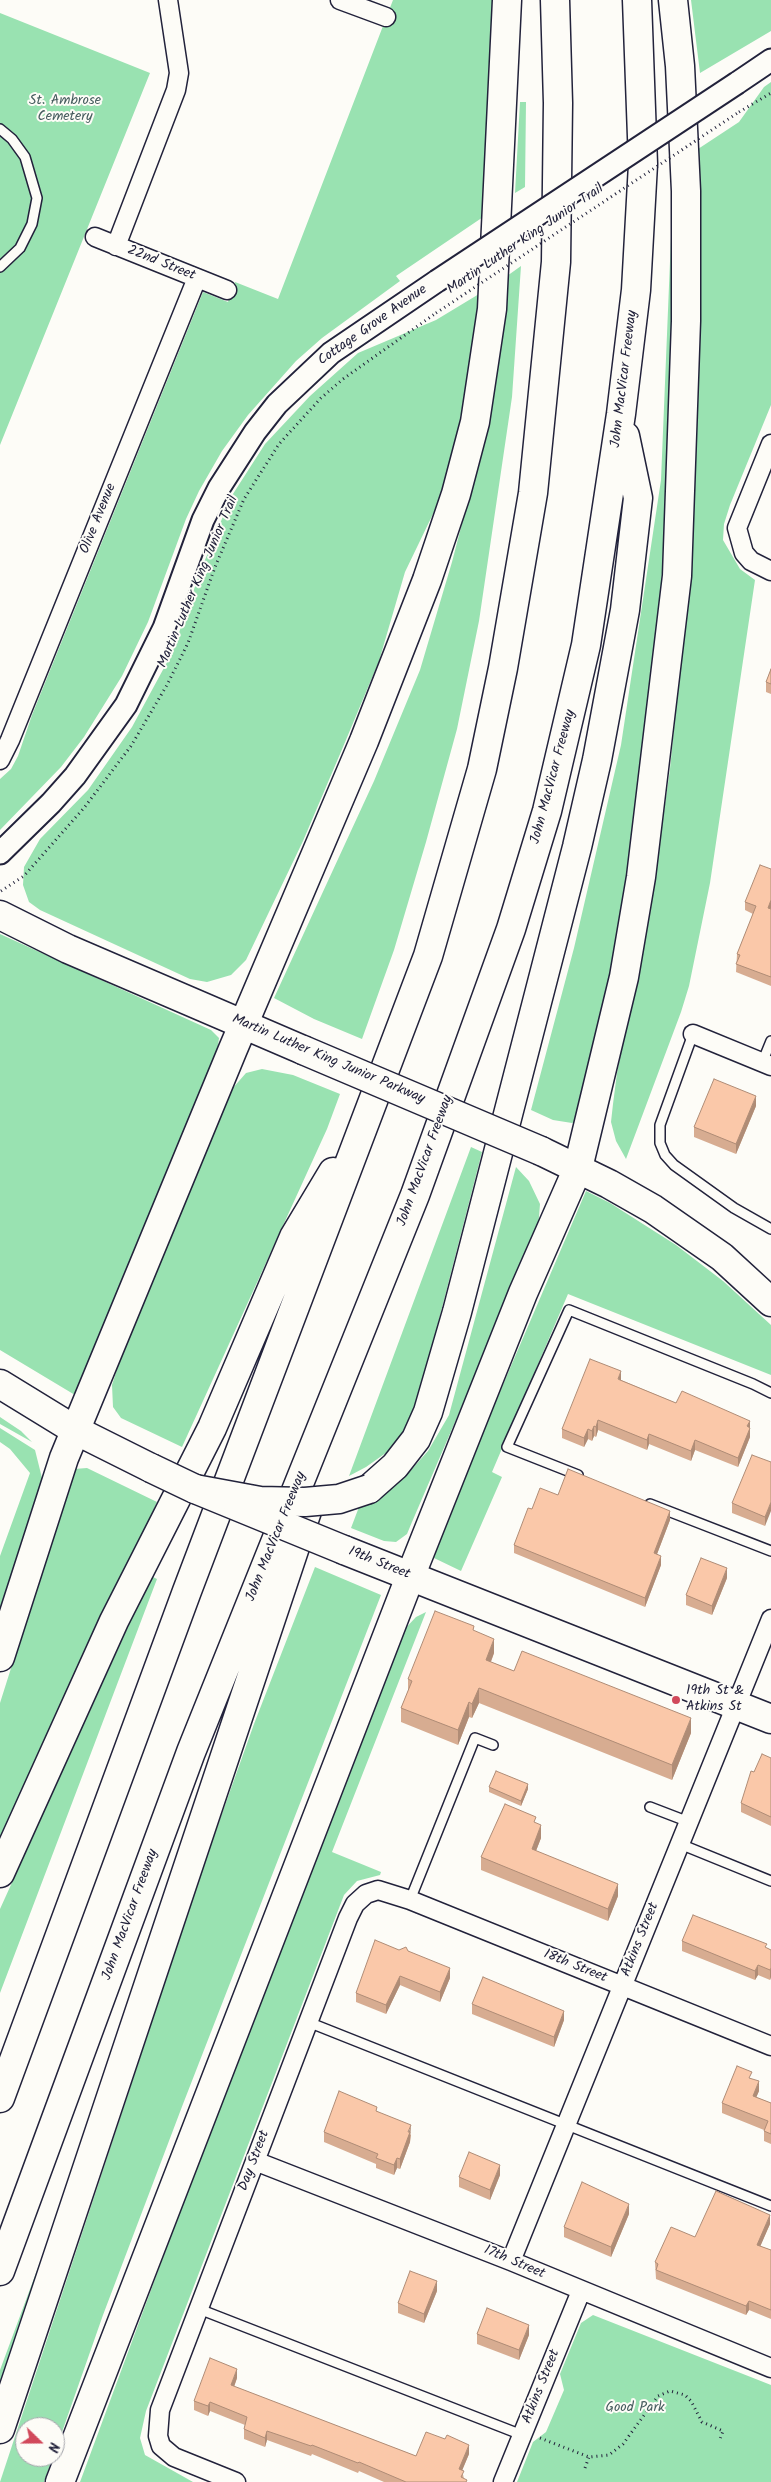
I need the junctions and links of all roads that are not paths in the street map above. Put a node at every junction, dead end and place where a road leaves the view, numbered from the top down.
1 (168, 0) edge
2 (340, 0) edge
3 (507, 0) edge
4 (555, 0) edge
5 (637, 0) edge
6 (674, 0) edge
7 (386, 17) dead end
8 (771, 60) edge
9 (0, 129) edge
10 (95, 237) dead end
11 (116, 246) junction
12 (0, 268) edge
13 (197, 278) junction
14 (227, 290) dead end
15 (621, 414) junction
16 (771, 444) edge
17 (771, 572) edge
18 (0, 760) edge
19 (0, 853) edge
20 (0, 915) edge
21 (244, 1024) junction
22 (693, 1034) joint
23 (771, 1041) edge
24 (767, 1064) edge
25 (368, 1115) junction
26 (578, 1168) junction
27 (415, 1195) junction
28 (771, 1229) edge
29 (771, 1302) edge
30 (0, 1384) edge
31 (771, 1393) edge
32 (75, 1430) junction
33 (589, 1479) edge
34 (195, 1489) junction
35 (644, 1501) edge
36 (771, 1551) edge
37 (410, 1576) junction
38 (771, 1619) edge
39 (0, 1657) edge
40 (736, 1705) junction
41 (771, 1719) edge
42 (493, 1745) dead end
43 (650, 1807) dead end
44 (689, 1822) junction
45 (680, 1844) junction
46 (0, 1873) edge
47 (771, 1881) edge
48 (378, 1890) joint
49 (410, 1900) junction
50 (622, 1987) junction
51 (308, 2022) junction
52 (771, 2046) edge
53 (0, 2098) edge
54 (566, 2125) junction
55 (255, 2161) junction
56 (771, 2206) edge
57 (511, 2261) junction
58 (0, 2271) edge
59 (581, 2291) junction
60 (199, 2309) junction
61 (771, 2368) edge
62 (0, 2429) edge
63 (531, 2436) junction
64 (60, 2482) edge
65 (236, 2482) edge
66 (503, 2482) edge

1 - 11 street
2 - 7 street
3 - 21 main road
4 - 25 main road
5 - 15 main road, John MacVicar Freeway
6 - 26 main road
8 - 19 street, Cottage Grove Avenue, bridge
9 - 12 lane
10 - 11 street, 22nd Street
11 - 13 street, 22nd Street
13 - 14 street, 22nd Street
13 - 18 street, Olive Avenue
15 - 27 main road, John MacVicar Freeway
15 - 34 main road, bridge
16 - 17 street
20 - 21 main road, Martin Luther King Junior Parkway
21 - 26 main road, Martin Luther King Junior Parkway, bridge
21 - 32 main road
22 - 24 street
22 - 28 lane
23 - 24 lane
25 - 46 main road
25 - 53 main road
26 - 29 main road, Martin Luther King Junior Parkway
26 - 37 main road
27 - 58 main road, John MacVicar Freeway
27 - 62 main road
30 - 32 main road, 19th Street
31 - 33 lane
32 - 34 main road, 19th Street, bridge
32 - 39 main road
34 - 37 main road, 19th Street, bridge
35 - 36 lane
37 - 40 main road, 19th Street
37 - 64 main road
38 - 40 street, Atkins Street
40 - 41 main road, 19th Street
40 - 44 street, Atkins Street
42 - 49 lane
43 - 44 lane
44 - 45 street, Atkins Street
45 - 47 lane
45 - 50 street, Atkins Street
48 - 49 street, 18th Street
48 - 51 street, Day Street
49 - 50 street, 18th Street
50 - 52 street, 18th Street
50 - 54 street, Atkins Street
51 - 54 lane
51 - 55 street, Day Street
54 - 56 lane
54 - 57 street, Atkins Street
55 - 57 street, 17th Street
55 - 60 street, Day Street
57 - 59 street, 17th Street
59 - 61 street, 17th Street
59 - 63 street, Atkins Street
60 - 63 lane
60 - 65 street, Day Street
63 - 66 street, Atkins Street

